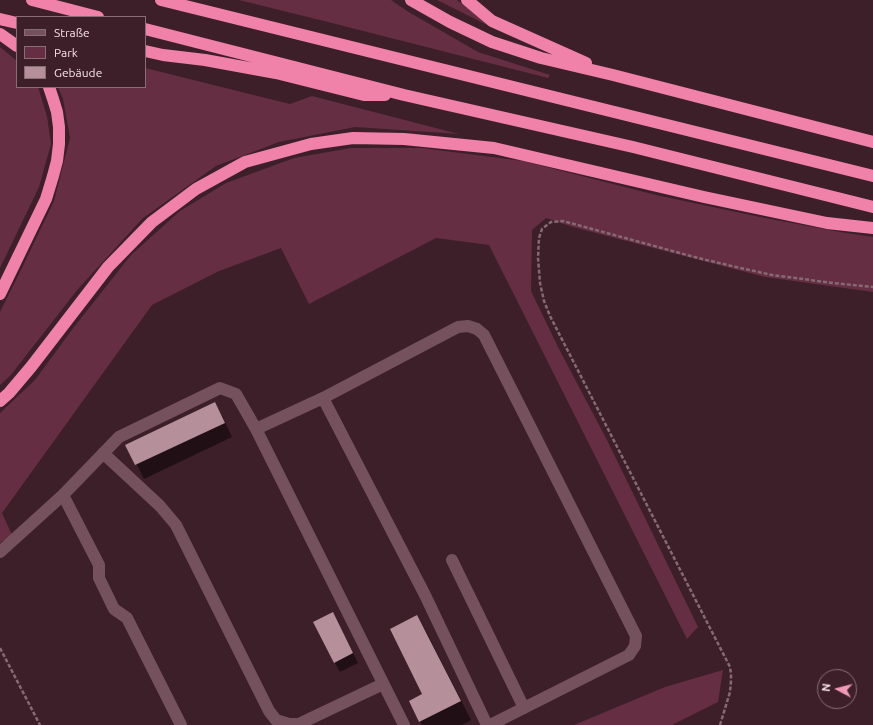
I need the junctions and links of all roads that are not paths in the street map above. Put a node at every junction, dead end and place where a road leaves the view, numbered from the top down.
1 (32, 0) edge
2 (161, 0) edge
3 (411, 0) edge
4 (467, 0) edge
5 (94, 16) edge
6 (0, 19) edge
7 (16, 23) edge
8 (146, 29) edge
9 (0, 34) edge
10 (16, 45) edge
11 (146, 51) edge
12 (613, 75) junction
13 (49, 88) edge
14 (404, 95) junction
15 (873, 142) edge
16 (873, 176) edge
17 (873, 207) edge
18 (873, 228) edge
19 (0, 294) edge
20 (323, 398) junction
21 (0, 401) edge
22 (256, 429) junction
23 (103, 453) junction
24 (63, 495) junction
25 (0, 552) edge
26 (452, 560) dead end
27 (383, 684) junction
28 (524, 708) junction
29 (181, 725) edge
30 (404, 725) edge
31 (489, 725) edge

1 - 5 highway
2 - 16 highway
3 - 12 highway
4 - 12 highway
6 - 7 highway
8 - 14 highway
9 - 10 highway
11 - 14 highway
12 - 15 highway
13 - 19 highway
14 - 17 highway
18 - 21 highway
20 - 22 lane
20 - 28 lane
20 - 31 lane
22 - 23 lane
22 - 27 lane
23 - 24 lane
23 - 27 lane
24 - 25 lane
24 - 29 lane
26 - 28 lane
27 - 30 lane
28 - 31 lane

